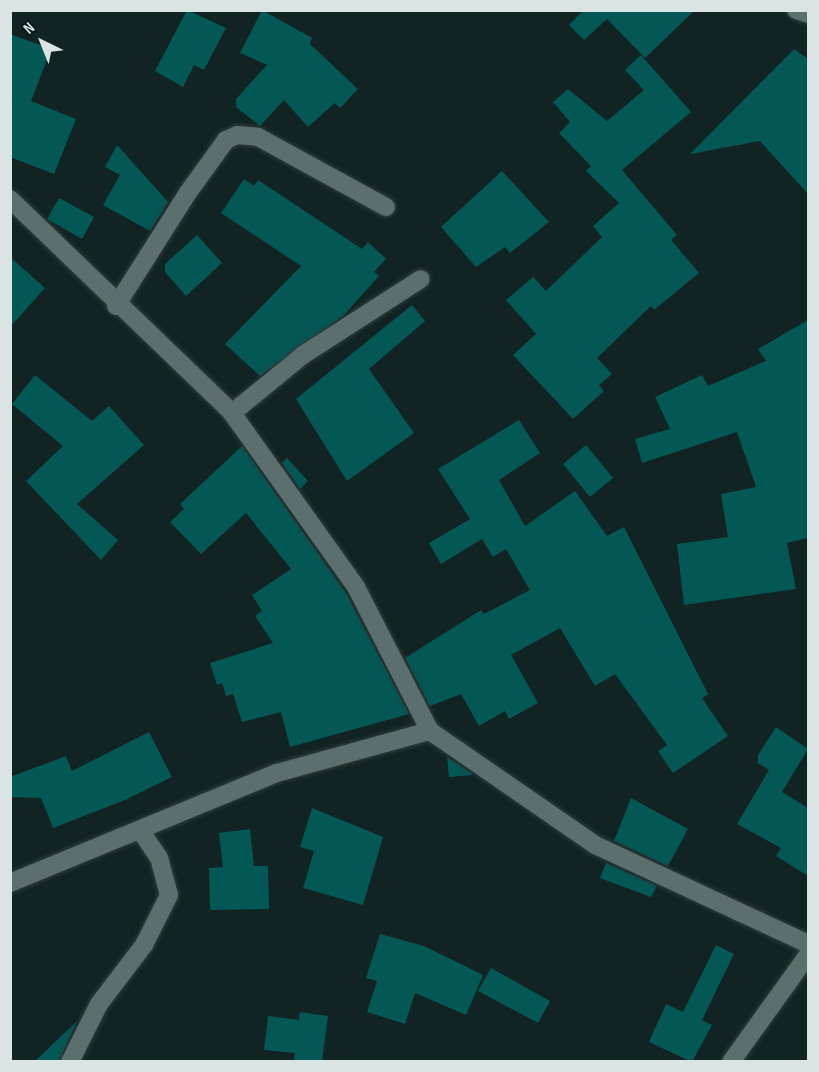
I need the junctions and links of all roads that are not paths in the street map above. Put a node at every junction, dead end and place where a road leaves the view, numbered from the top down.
1 (796, 10) edge
2 (808, 14) edge
3 (10, 198) edge
4 (386, 207) dead end
5 (421, 279) dead end
6 (116, 306) junction
7 (232, 413) junction
8 (430, 731) junction
9 (140, 830) junction
10 (10, 883) edge
11 (808, 944) edge
12 (808, 955) edge
13 (70, 1062) edge
14 (731, 1062) edge

1 - 2 street
3 - 6 street
4 - 6 street
5 - 7 street
6 - 7 street
7 - 8 street
8 - 9 street
8 - 11 street
9 - 10 street
9 - 13 street
12 - 14 street

